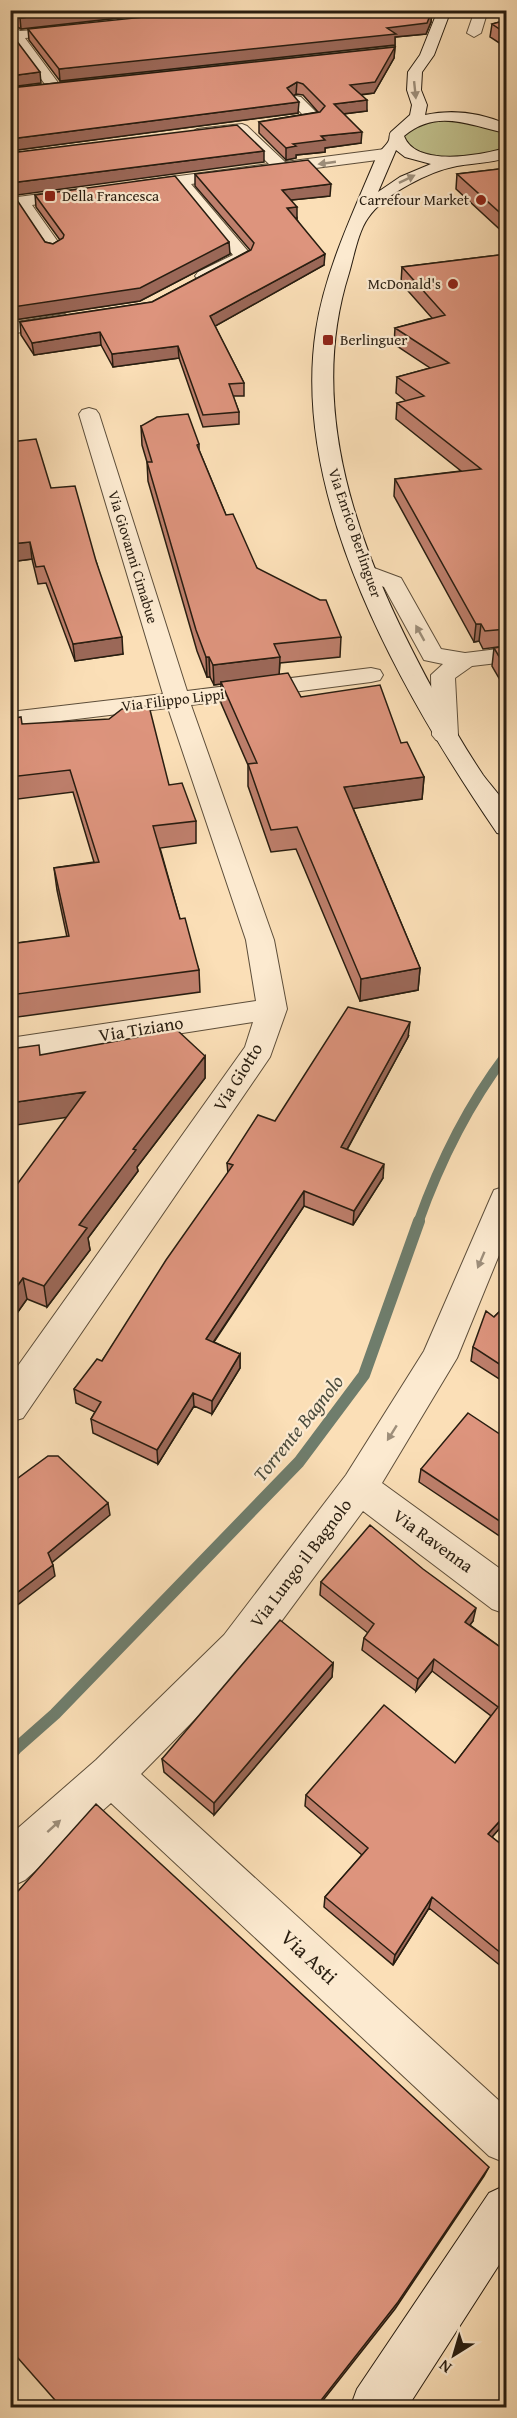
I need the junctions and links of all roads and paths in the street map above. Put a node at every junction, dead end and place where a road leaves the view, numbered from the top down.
1 (445, 10) edge
2 (480, 11) edge
3 (82, 29) edge
4 (14, 31) edge
5 (474, 33) dead end
6 (426, 56) junction
7 (429, 87) dead end
8 (33, 90) edge
9 (296, 100) edge
10 (446, 103) dead end
11 (476, 120) junction
12 (412, 123) junction
13 (502, 126) edge
14 (242, 129) junction
15 (184, 136) edge
16 (396, 141) junction
17 (507, 153) edge
18 (385, 154) junction
19 (459, 161) junction
20 (283, 170) junction
21 (181, 182) junction
22 (113, 190) edge
23 (90, 193) edge
24 (16, 202) edge
25 (364, 214) junction
26 (54, 249) edge
27 (184, 287) edge
28 (78, 318) edge
29 (10, 328) edge
30 (89, 414) dead end
31 (366, 572) junction
32 (507, 655) edge
33 (465, 660) junction
34 (371, 675) dead end
35 (177, 699) junction
36 (10, 720) edge
37 (446, 735) junction
38 (507, 827) edge
39 (272, 1009) junction
40 (10, 1049) edge
41 (506, 1205) edge
42 (10, 1407) edge
43 (359, 1487) junction
44 (507, 1596) edge
45 (111, 1775) junction
46 (10, 1865) edge
47 (507, 2139) edge
48 (507, 2210) edge
49 (376, 2408) edge

1 - 6 street
2 - 5 street
3 - 4 street
4 - 8 street
6 - 7 street
6 -> 12 street
9 - 14 street
10 - 11 street
11 - 12 street
11 - 13 street
12 - 16 street
14 - 15 street
14 - 20 street
16 - 18 street
16 - 19 street
17 - 19 street
18 -> 20 street
18 - 25 street, Via Enrico Berlinguer
25 -> 19 street
20 - 21 street
21 - 22 street
21 - 27 street
23 - 24 street
24 - 26 street
25 - 31 street, Via Enrico Berlinguer
28 - 29 street
30 - 35 street, Via Giovanni Cimabue
33 -> 31 street
31 - 37 street, Via Enrico Berlinguer
32 - 33 street
33 - 37 street
34 - 35 street, Via Filippo Lippi
35 - 36 street, Via Filippo Lippi
35 - 39 street, Via Giotto
37 - 38 street, Via Enrico Berlinguer
39 - 40 street, Via Tiziano
39 - 42 street, Via Giotto
41 -> 43 street, Via Lungo il Bagnolo
43 - 44 street, Via Ravenna
43 - 45 street, Via Lungo il Bagnolo
46 -> 45 street, Via Lungo il Bagnolo
45 - 47 street, Via Asti
48 - 49 street

